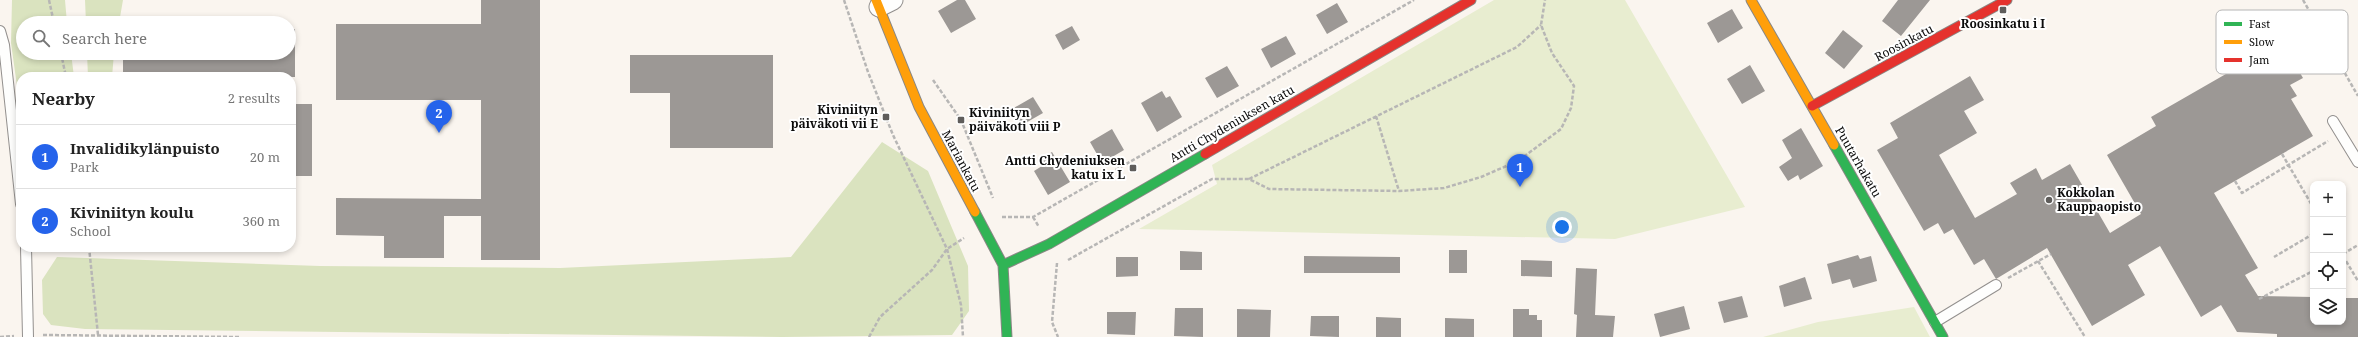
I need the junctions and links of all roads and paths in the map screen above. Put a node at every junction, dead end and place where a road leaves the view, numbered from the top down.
1 (49, 0) edge
2 (844, 0) edge
3 (1414, 0) edge
4 (1471, 0) edge
5 (1545, 0) edge
6 (1751, 0) edge
7 (2007, 0) edge
8 (2303, 0) edge
9 (883, 2) edge
10 (2309, 10) edge
11 (52, 16) edge
12 (1541, 25) junction
13 (0, 31) edge
14 (62, 60) edge
15 (65, 72) edge
16 (2345, 74) edge
17 (931, 78) dead end
18 (2358, 96) edge
19 (1812, 106) junction
20 (1376, 116) junction
21 (2332, 121) dead end
22 (2340, 133) junction
23 (2282, 154) dead end
24 (16, 157) edge
25 (2358, 162) edge
26 (2288, 166) junction
27 (1249, 179) junction
28 (2235, 181) dead end
29 (1399, 191) junction
30 (2310, 202) edge
31 (996, 204) dead end
32 (999, 211) dead end
33 (1033, 216) junction
34 (1002, 217) junction
35 (981, 226) junction
36 (2310, 236) edge
37 (1049, 244) junction
38 (2358, 245) edge
39 (947, 249) junction
40 (26, 252) edge
41 (90, 252) edge
42 (2346, 253) edge
43 (2051, 254) dead end
44 (2274, 257) dead end
45 (2346, 260) edge
46 (2038, 261) junction
47 (1003, 265) junction
48 (1058, 266) junction
49 (2310, 272) edge
50 (2358, 281) edge
51 (1996, 285) joint
52 (2259, 299) dead end
53 (1935, 322) junction
54 (98, 335) junction
55 (28, 336) edge
56 (84, 336) edge
57 (0, 337) edge
58 (240, 337) edge
59 (869, 337) edge
60 (963, 337) edge
61 (1007, 337) edge
62 (1058, 337) edge
63 (1943, 337) edge
64 (2085, 337) edge

1 - 11 path
2 - 39 path
3 - 33 path
4 - 37 street, Antti Chydeniuksen katu
5 - 12 path
6 - 19 street, Puutarhakatu
7 - 19 street, Roosinkatu
8 - 10 path
9 - 35 street, Mariankatu
12 - 20 path
12 - 29 path
13 - 24 lane
14 - 15 path
16 - 18 path
17 - 31 path
19 - 53 street, Puutarhakatu
20 - 27 path
20 - 29 path
21 - 22 lane
22 - 25 lane
22 - 26 path
23 - 26 path
26 - 28 path
26 - 30 path
27 - 29 path
27 - 48 path
32 - 34 path
33 - 34 path
33 - 37 path
34 - 35 path
35 - 39 path
35 - 47 street, Mariankatu
36 - 44 path
37 - 47 street, Antti Chydeniuksen katu
37 - 48 path
38 - 42 path
39 - 59 path
39 - 60 path
40 - 55 lane
41 - 54 path
43 - 46 path
45 - 50 path
46 - 51 path
46 - 64 path
47 - 61 street, Mariankatu
48 - 62 path
49 - 52 path
51 - 53 lane
53 - 63 street, Puutarhakatu
54 - 56 path
54 - 58 path
55 - 56 path
55 - 57 path

